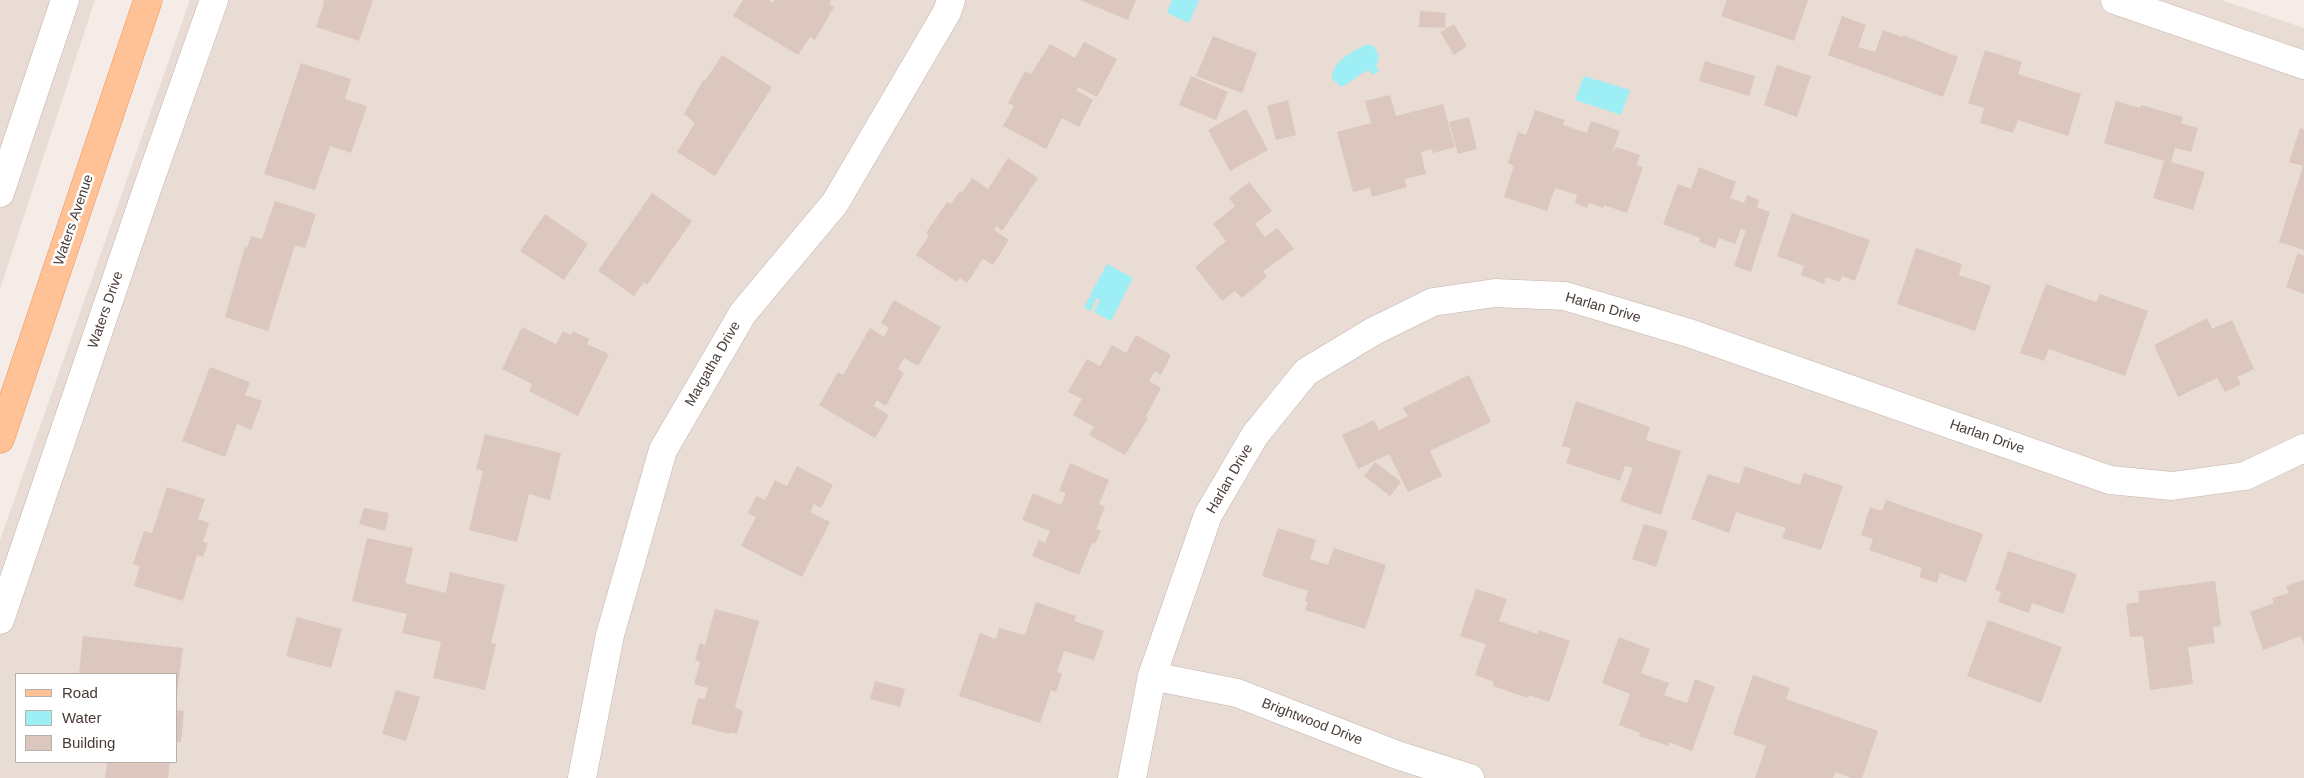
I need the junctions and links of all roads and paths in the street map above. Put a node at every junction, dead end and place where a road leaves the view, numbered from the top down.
1 (64, 0) edge
2 (148, 0) edge
3 (214, 0) edge
4 (952, 0) edge
5 (2115, 0) edge
6 (2304, 65) edge
7 (0, 193) edge
8 (0, 439) edge
9 (2304, 448) edge
10 (0, 620) edge
11 (1152, 676) junction
12 (582, 778) edge
13 (1132, 778) edge
14 (1470, 778) edge

1 - 7 street
2 - 8 main road, Waters Avenue
3 - 10 street, Waters Drive
4 - 12 street, Margatha Drive
5 - 6 street
9 - 11 street, Harlan Drive
11 - 13 street, Harlan Drive
11 - 14 street, Brightwood Drive

